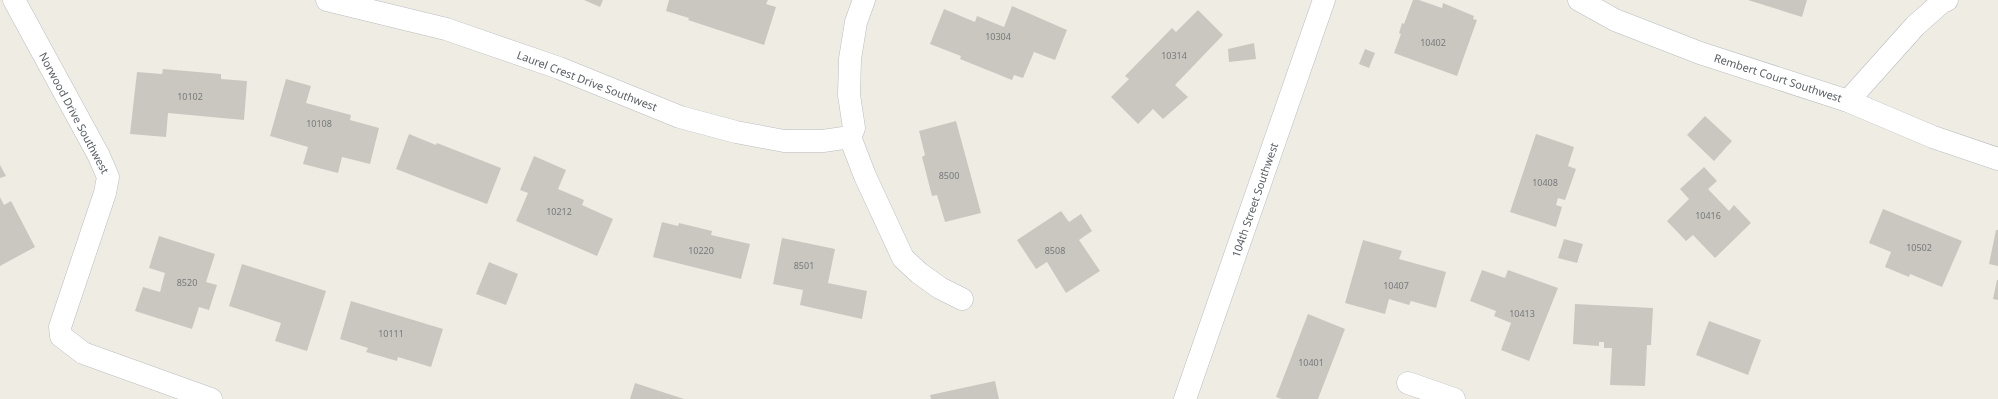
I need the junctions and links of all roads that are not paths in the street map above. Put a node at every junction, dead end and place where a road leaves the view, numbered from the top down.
1 (14, 0) edge
2 (327, 0) edge
3 (864, 0) edge
4 (1324, 0) edge
5 (1579, 0) edge
6 (1947, 0) edge
7 (1848, 100) junction
8 (850, 137) junction
9 (1998, 159) edge
10 (962, 299) dead end
11 (1408, 384) dead end
12 (211, 399) edge
13 (1185, 399) edge
14 (1454, 399) edge

1 - 12 street, Norwood Drive Southwest
2 - 8 street, Laurel Crest Drive Southwest
3 - 8 street
4 - 13 street, 104th Street Southwest
5 - 7 street, Rembert Court Southwest
6 - 7 street, Rembert Court Southwest
7 - 9 street
8 - 10 street
11 - 14 street

